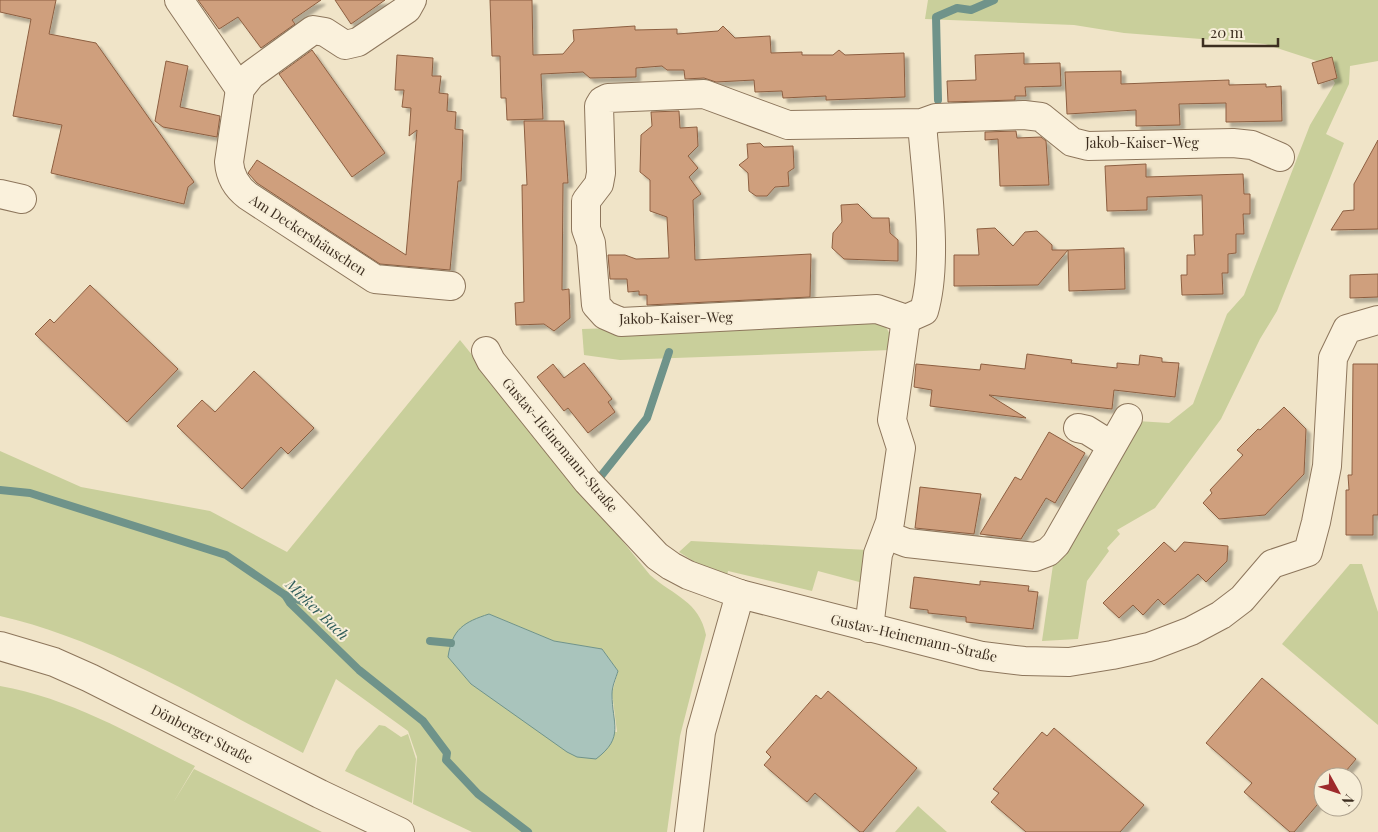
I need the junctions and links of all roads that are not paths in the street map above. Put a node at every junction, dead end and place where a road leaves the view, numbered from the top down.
1 (179, 0) edge
2 (412, 0) edge
3 (240, 89) junction
4 (922, 123) junction
5 (1280, 157) dead end
6 (451, 286) dead end
7 (906, 318) junction
8 (1378, 320) edge
9 (486, 351) dead end
10 (1128, 418) dead end
11 (1078, 428) dead end
12 (1112, 445) junction
13 (886, 535) junction
14 (740, 594) junction
15 (869, 628) junction
16 (0, 646) edge
17 (400, 832) edge
18 (689, 832) edge

1 - 3 street
2 - 3 street
3 - 6 street, Am Deckershäuschen
4 - 5 street, Jakob-Kaiser-Weg
4 - 7 street
4 - 7 street, Jakob-Kaiser-Weg
7 - 13 street
8 - 15 street, Gustav-Heinemann-Straße
9 - 14 street, Gustav-Heinemann-Straße
10 - 12 street
11 - 12 street
12 - 13 street
13 - 15 street
14 - 15 street, Gustav-Heinemann-Straße
14 - 18 street
16 - 17 street, Dönberger Straße

